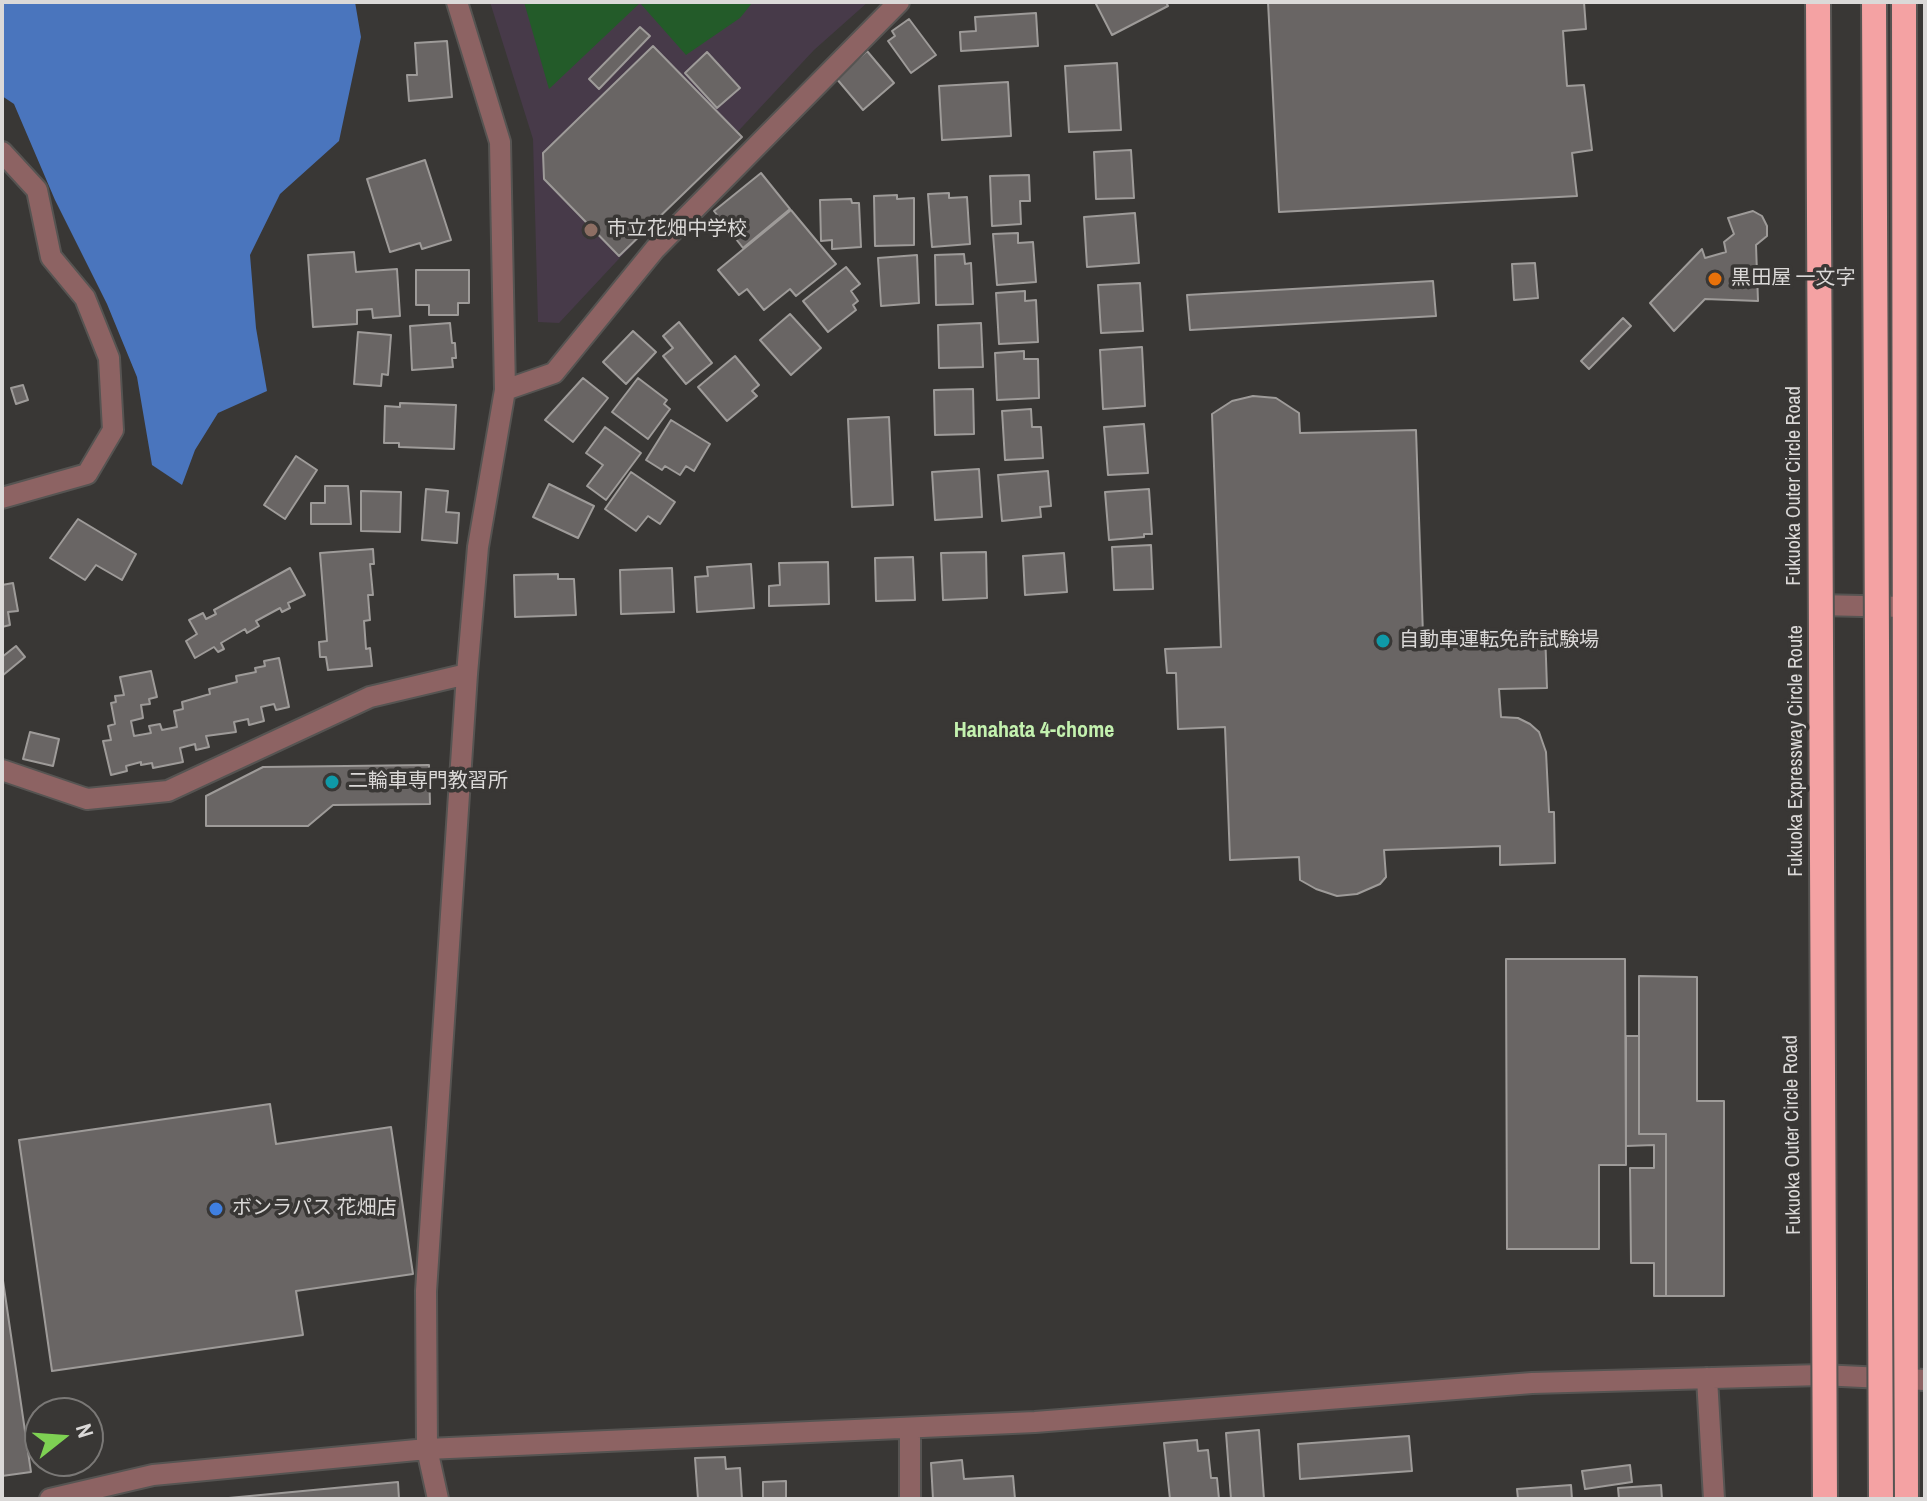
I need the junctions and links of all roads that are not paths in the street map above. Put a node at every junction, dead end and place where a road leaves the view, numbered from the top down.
1 (457, 2) edge
2 (899, 2) edge
3 (1819, 2) edge
4 (1874, 2) edge
5 (1904, 2) edge
6 (2, 152) edge
7 (505, 390) junction
8 (2, 498) edge
9 (1819, 605) junction
10 (1904, 607) junction
11 (467, 674) junction
12 (2, 770) edge
13 (1915, 801) edge
14 (1821, 1375) junction
15 (1707, 1378) junction
16 (1915, 1379) edge
17 (910, 1428) junction
18 (427, 1449) junction
19 (50, 1499) edge
20 (438, 1499) edge
21 (910, 1499) edge
22 (1714, 1499) edge
23 (1824, 1499) edge
24 (1881, 1499) edge
25 (1906, 1499) edge

1 - 7 street
2 - 7 street
3 - 9 highway, Fukuoka Outer Circle Road
3 - 23 highway, Fukuoka Expressway Circle Route, bridge
4 - 24 highway, bridge
5 - 10 highway
6 - 8 street
7 - 11 street
9 - 10 street
9 - 14 highway, Fukuoka Outer Circle Road
10 - 13 highway
11 - 12 street
11 - 18 street
13 - 16 highway
14 - 15 street
14 - 16 street
14 - 23 highway, Fukuoka Outer Circle Road
15 - 17 street
15 - 22 street
16 - 25 highway
17 - 18 street
17 - 21 street
18 - 19 street
18 - 20 street

